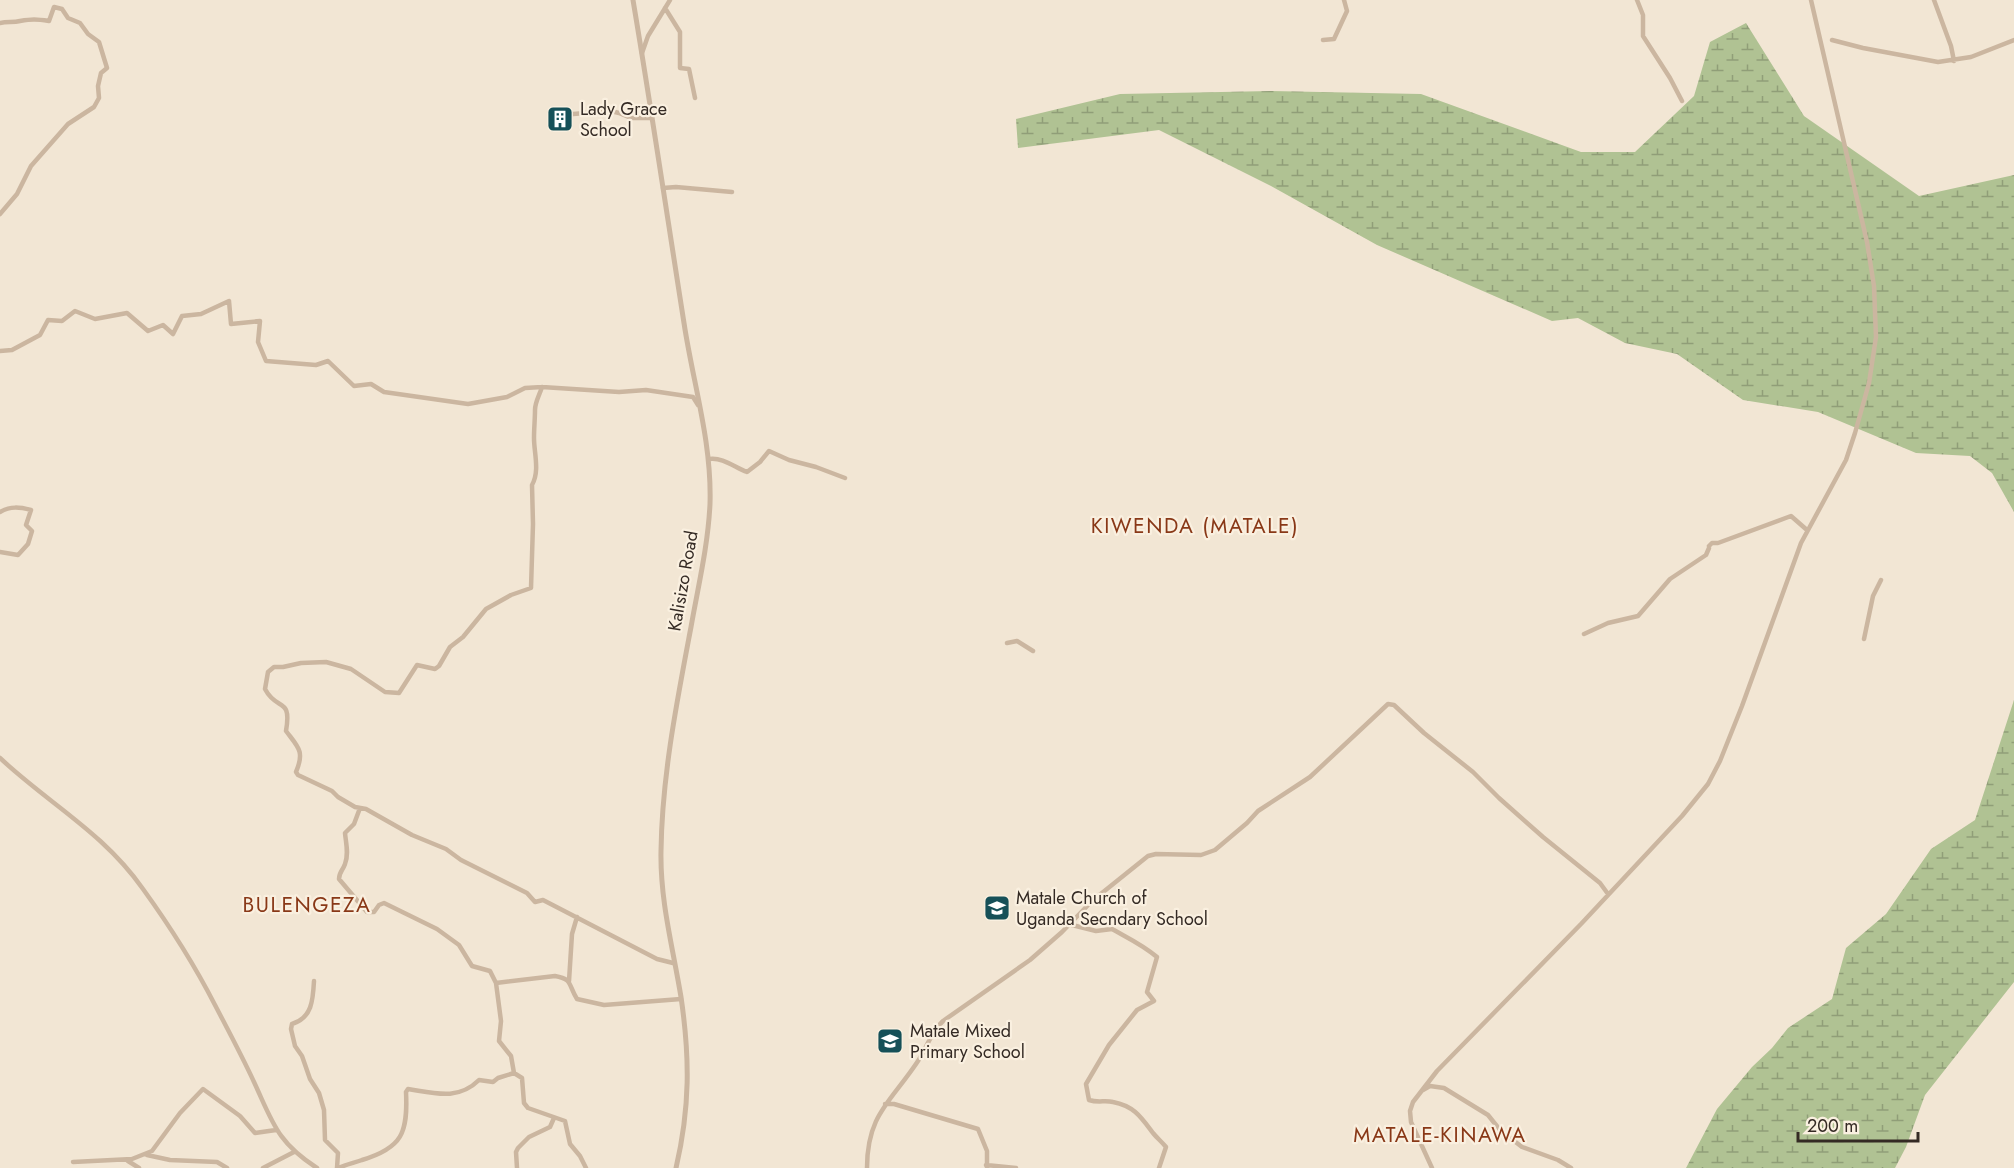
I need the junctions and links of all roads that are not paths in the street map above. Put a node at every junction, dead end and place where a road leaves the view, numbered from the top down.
1 (633, 0) edge
2 (670, 0) edge
3 (1344, 0) edge
4 (1637, 0) edge
5 (1811, 0) edge
6 (1934, 0) edge
7 (665, 8) junction
8 (0, 23) edge
9 (648, 36) junction
10 (639, 38) junction
11 (1323, 40) dead end
12 (1832, 40) dead end
13 (2014, 40) edge
14 (642, 54) junction
15 (1954, 61) junction
16 (695, 98) dead end
17 (1682, 101) dead end
18 (573, 114) dead end
19 (652, 118) junction
20 (663, 188) junction
21 (732, 192) dead end
22 (0, 214) edge
23 (0, 351) edge
24 (542, 387) junction
25 (701, 409) junction
26 (708, 459) junction
27 (845, 478) dead end
28 (0, 512) edge
29 (1807, 530) junction
30 (0, 552) edge
31 (1881, 580) dead end
32 (1584, 634) dead end
33 (1864, 639) dead end
34 (1007, 643) dead end
35 (1033, 651) dead end
36 (0, 758) edge
37 (360, 808) junction
38 (1608, 894) junction
39 (577, 917) junction
40 (1068, 924) junction
41 (673, 963) junction
42 (314, 981) dead end
43 (569, 981) junction
44 (496, 983) junction
45 (681, 999) junction
46 (514, 1072) junction
47 (1420, 1091) junction
48 (885, 1104) junction
49 (554, 1118) junction
50 (276, 1130) junction
51 (294, 1152) junction
52 (144, 1154) junction
53 (126, 1160) junction
54 (73, 1162) dead end
55 (986, 1166) edge
56 (139, 1168) edge
57 (227, 1168) edge
58 (263, 1168) edge
59 (317, 1168) edge
60 (338, 1168) edge
61 (517, 1168) edge
62 (586, 1168) edge
63 (676, 1168) edge
64 (867, 1168) edge
65 (1016, 1168) edge
66 (1159, 1168) edge
67 (1432, 1168) edge
68 (1571, 1168) edge

1 - 10 street, Kalisizo Road
2 - 7 street
3 - 11 street
4 - 17 street
5 - 29 street
6 - 15 street
7 - 9 street
7 - 16 street
8 - 22 street
9 - 10 street
9 - 14 street
10 - 14 street, Kalisizo Road
12 - 15 street
13 - 15 street
14 - 19 street, Kalisizo Road
18 - 19 street
19 - 20 street, Kalisizo Road
20 - 21 street
20 - 25 street, Kalisizo Road
23 - 24 street
24 - 25 street
24 - 37 street
25 - 26 street, Kalisizo Road
26 - 27 street
26 - 41 street, Kalisizo Road
28 - 30 street
29 - 32 street
29 - 38 street
31 - 33 street
34 - 35 street
36 - 50 street
37 - 39 street
37 - 44 street
38 - 40 street
38 - 47 street
39 - 41 street
39 - 43 street
40 - 48 street
40 - 66 street
41 - 45 street, Kalisizo Road
42 - 60 street
43 - 44 street
43 - 45 street
44 - 46 street
45 - 63 street, Kalisizo Road
46 - 49 street
46 - 60 street
47 - 67 street
47 - 68 street
48 - 55 street
48 - 64 street
49 - 61 street
49 - 62 street
50 - 51 street
50 - 52 street
51 - 58 street
51 - 59 street
52 - 53 street
52 - 57 street
53 - 54 street
53 - 56 street
55 - 65 street

